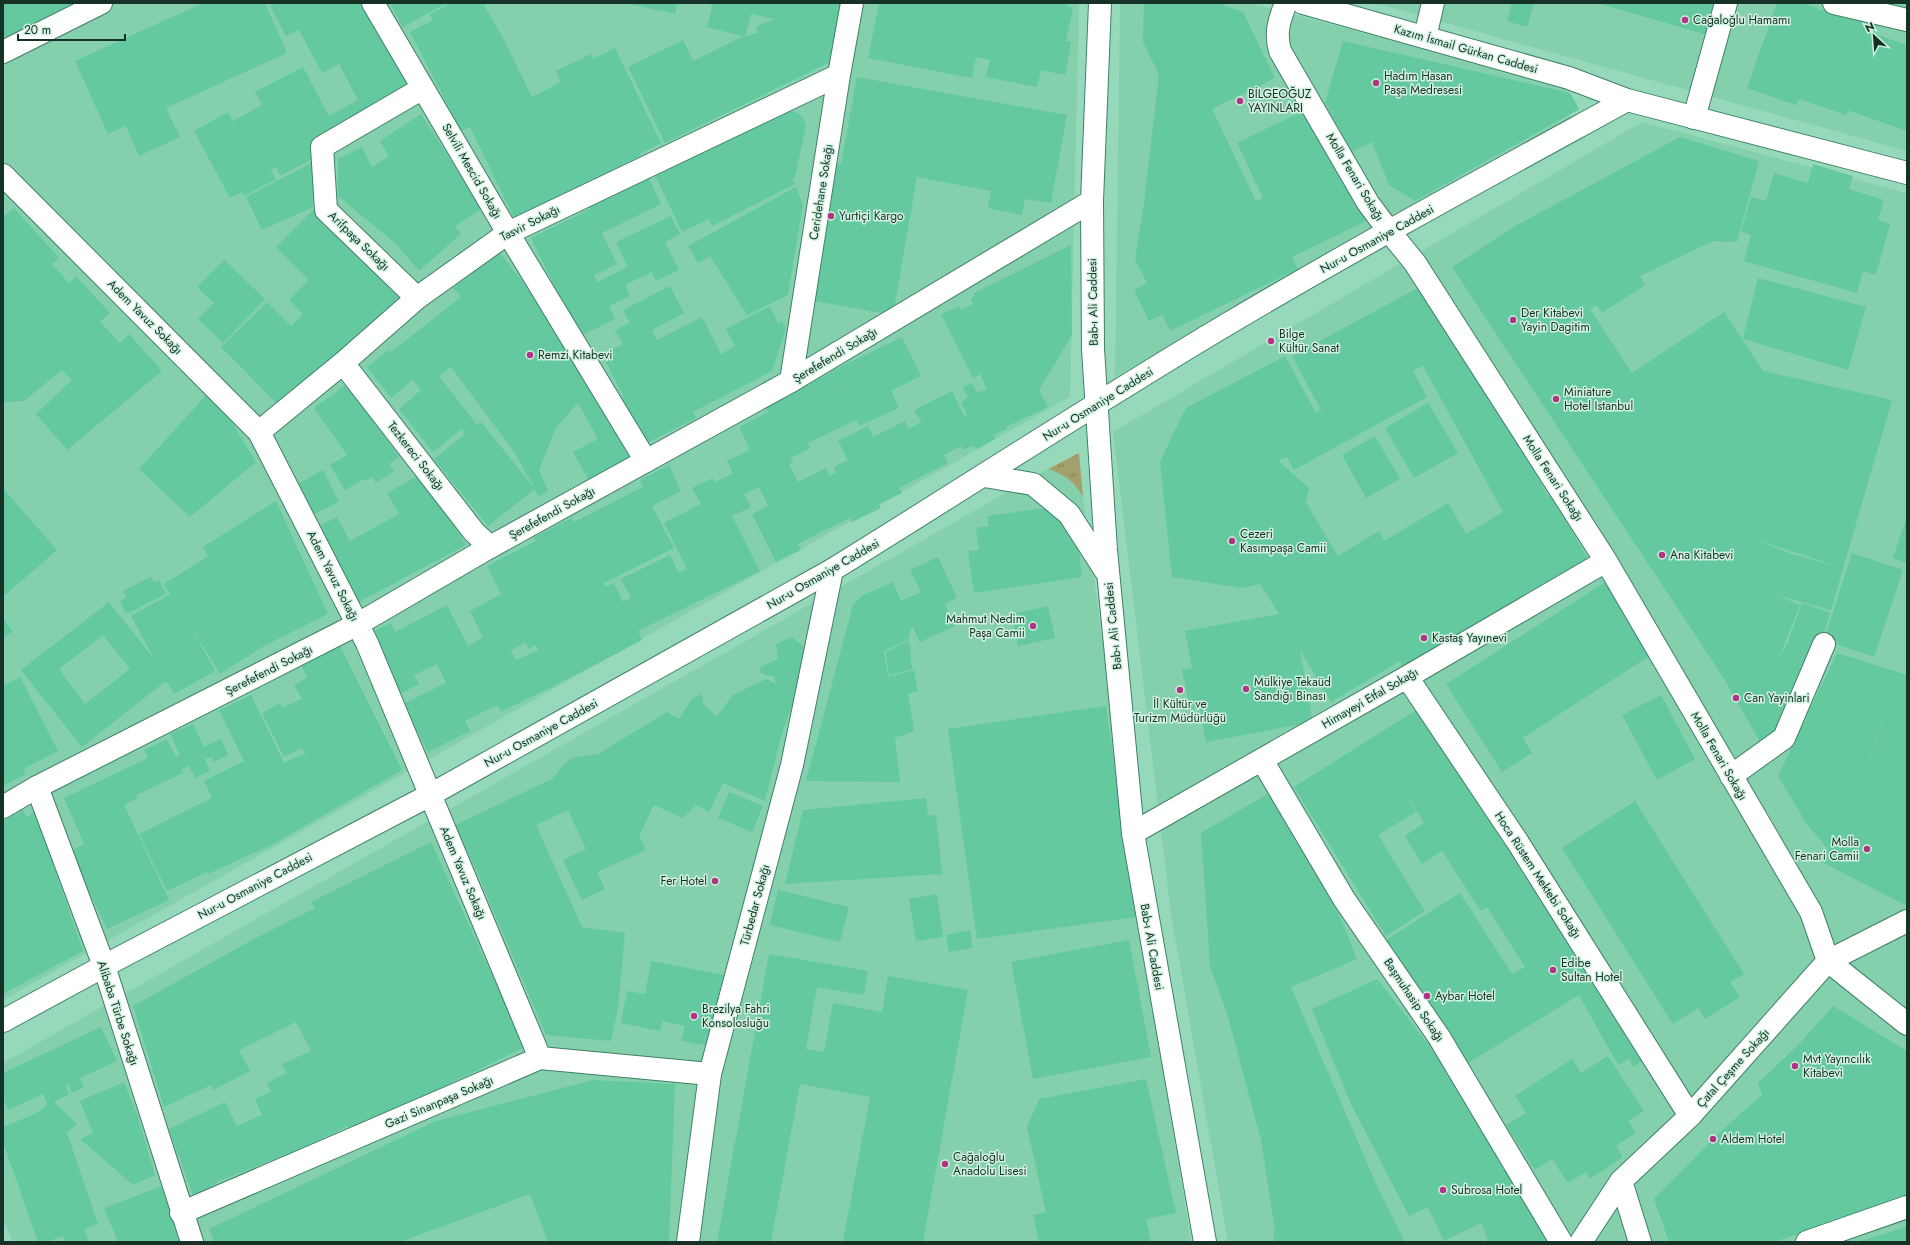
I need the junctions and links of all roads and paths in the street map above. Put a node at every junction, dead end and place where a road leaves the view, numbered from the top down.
1 (100, 3) edge
2 (373, 3) edge
3 (852, 3) edge
4 (1100, 3) edge
5 (1286, 3) edge
6 (1303, 3) edge
7 (1433, 3) edge
8 (1726, 3) edge
9 (1834, 3) edge
10 (1907, 20) edge
11 (1425, 37) junction
12 (3, 52) edge
13 (839, 75) junction
14 (423, 88) junction
15 (1627, 100) junction
16 (1694, 118) junction
17 (1907, 173) edge
18 (3, 175) edge
19 (1092, 201) junction
20 (1389, 231) junction
21 (508, 233) junction
22 (417, 298) junction
23 (343, 364) junction
24 (791, 381) junction
25 (1097, 403) junction
26 (259, 432) junction
27 (646, 461) junction
28 (984, 476) junction
29 (490, 547) junction
30 (1606, 561) junction
31 (832, 570) junction
32 (1108, 576) junction
33 (358, 624) junction
34 (1824, 644) dead end
35 (1407, 677) junction
36 (1262, 760) junction
37 (1731, 776) junction
38 (38, 787) junction
39 (430, 795) junction
40 (3, 807) edge
41 (1133, 833) junction
42 (1907, 921) edge
43 (1828, 961) junction
44 (104, 966) junction
45 (3, 1021) edge
46 (1907, 1024) edge
47 (540, 1058) junction
48 (710, 1074) junction
49 (1690, 1116) junction
50 (1621, 1181) junction
51 (1907, 1207) edge
52 (181, 1212) junction
53 (192, 1242) edge
54 (688, 1242) edge
55 (1205, 1242) edge
56 (1561, 1242) edge
57 (1581, 1242) edge
58 (1640, 1242) edge
59 (1808, 1242) edge

1 - 12 street
2 - 14 street, Selvili Mescid Sokağı
3 - 13 street, Ceridehane Sokağı
4 - 19 street, Bab-ı Ali Caddesi
5 - 20 street, Molla Fenari Sokağı
6 - 11 street, Kazım İsmail Gürkan Caddesi
7 - 11 street
8 - 16 street
9 - 10 street
11 - 15 street, Kazım İsmail Gürkan Caddesi
13 - 21 street, Tasvir Sokağı
13 - 24 street, Ceridehane Sokağı
14 - 21 street, Selvili Mescid Sokağı
14 - 22 street, Arifpaşa Sokağı
15 - 16 street, Kazım İsmail Gürkan Caddesi
15 - 20 street, Nur-u Osmaniye Caddesi
16 - 17 street, Kazım İsmail Gürkan Caddesi
18 - 26 street, Adem Yavuz Sokağı
19 - 24 street, Şerefefendi Sokağı
19 - 25 street, Bab-ı Ali Caddesi
20 - 25 street, Nur-u Osmaniye Caddesi
20 - 30 street, Molla Fenari Sokağı
21 - 22 street, Tasvir Sokağı
21 - 27 street, Selvili Mescid Sokağı
22 - 23 street, Tasvir Sokağı
23 - 26 street, Tasvir Sokağı
23 - 29 street, Tezkereci Sokağı
24 - 27 street, Şerefefendi Sokağı
25 - 28 street, Nur-u Osmaniye Caddesi
25 - 32 street, Bab-ı Ali Caddesi
26 - 33 street, Adem Yavuz Sokağı
27 - 29 street, Şerefefendi Sokağı
28 - 31 street, Nur-u Osmaniye Caddesi
28 - 32 street
29 - 33 street, Şerefefendi Sokağı
30 - 35 street, Himayeyi Etfal Sokağı
30 - 37 street, Molla Fenari Sokağı
31 - 39 street, Nur-u Osmaniye Caddesi
31 - 48 street, Türbedar Sokağı
32 - 41 street, Bab-ı Ali Caddesi
33 - 38 street, Şerefefendi Sokağı
33 - 39 street, Adem Yavuz Sokağı
34 - 37 street
35 - 36 street, Himayeyi Etfal Sokağı
35 - 49 street, Hoca Rüstem Mektebi Sokağı
36 - 41 street, Himayeyi Etfal Sokağı
36 - 56 street, Başmuhasip Sokağı
37 - 43 street, Molla Fenari Sokağı
38 - 40 street, Şerefefendi Sokağı
38 - 44 street, Alibaba Türbe Sokağı
39 - 44 street, Nur-u Osmaniye Caddesi
39 - 47 street, Adem Yavuz Sokağı
41 - 55 street, Bab-ı Ali Caddesi
42 - 43 street, Çatal Çeşme Sokağı
43 - 46 street
43 - 49 street, Çatal Çeşme Sokağı
44 - 45 street, Nur-u Osmaniye Caddesi
44 - 52 street, Alibaba Türbe Sokağı
47 - 48 street, Gazi Sinanpaşa Sokağı
47 - 52 street, Gazi Sinanpaşa Sokağı
48 - 54 street, Türbedar Sokağı
49 - 50 street, Çatal Çeşme Sokağı
50 - 57 street, Çatal Çeşme Sokağı
50 - 58 street
51 - 59 street
52 - 53 street, Alibaba Türbe Sokağı

